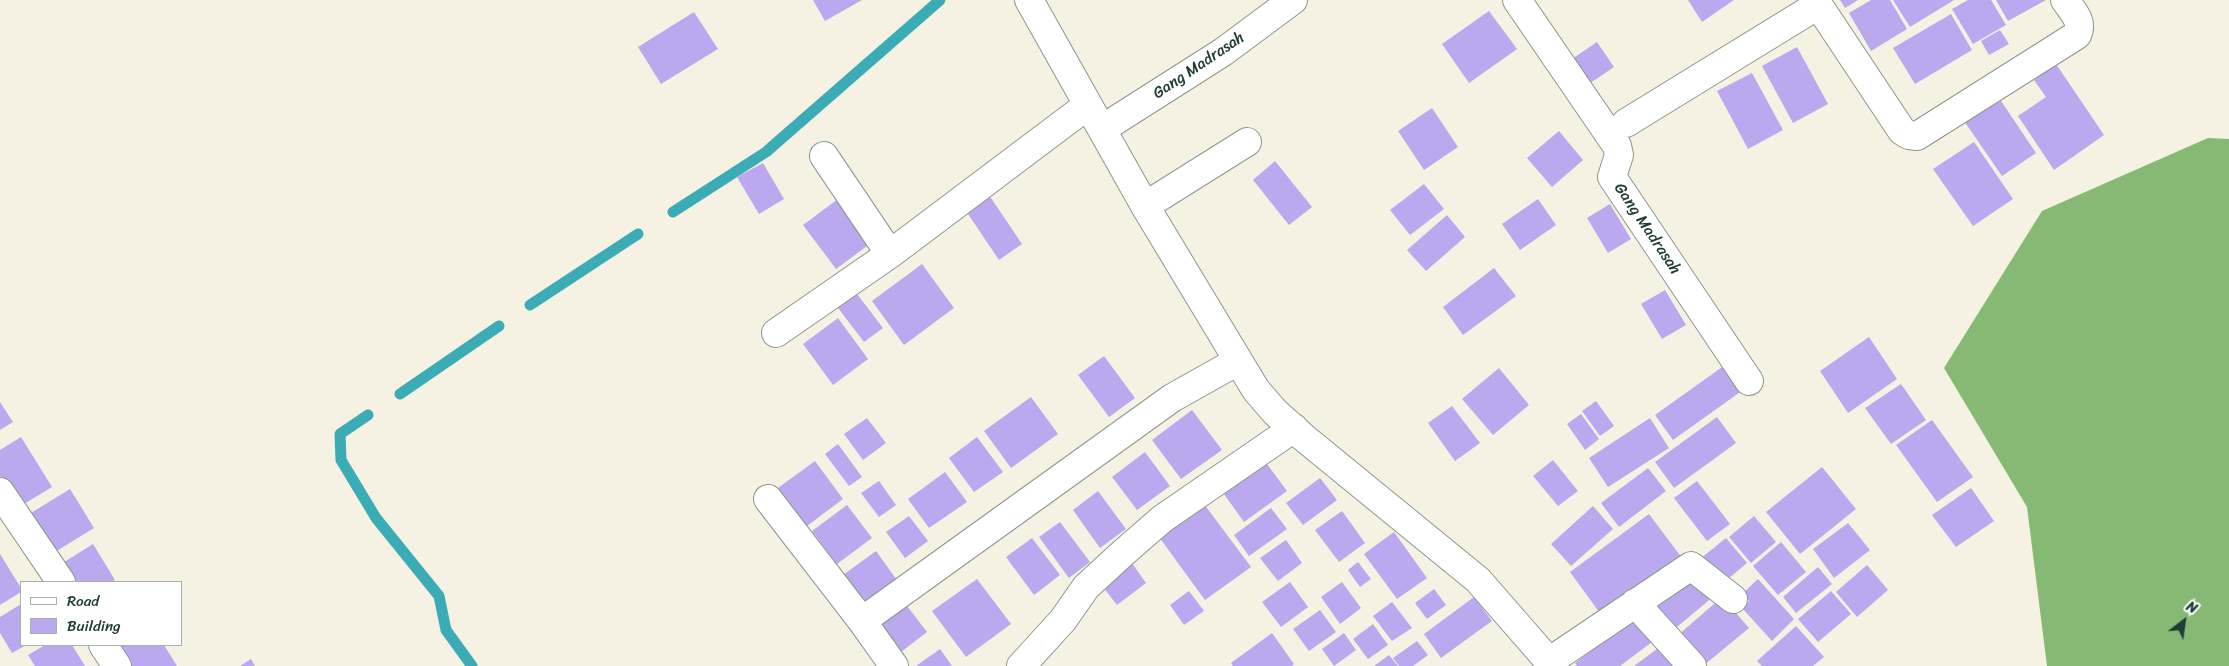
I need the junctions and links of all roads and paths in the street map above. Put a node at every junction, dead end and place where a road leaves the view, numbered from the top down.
1 (1029, 0) edge
2 (1293, 0) edge
3 (1517, 0) edge
4 (2065, 0) edge
5 (1816, 2) edge
6 (1088, 105) junction
7 (1626, 123) dead end
8 (1102, 129) junction
9 (1247, 142) dead end
10 (824, 156) dead end
11 (1145, 206) junction
12 (890, 254) junction
13 (776, 333) dead end
14 (1238, 361) junction
15 (1749, 381) dead end
16 (1294, 428) junction
17 (0, 492) edge
18 (768, 499) dead end
19 (60, 581) edge
20 (1733, 600) dead end
21 (1635, 603) junction
22 (862, 621) junction
23 (104, 646) edge
24 (1552, 664) edge
25 (118, 666) edge
26 (894, 666) edge
27 (1021, 666) edge
28 (1692, 666) edge

1 - 6 street
2 - 8 street, Gang Madrasah
3 - 15 street, Gang Madrasah
4 - 5 street
5 - 7 street
6 - 8 street
6 - 12 street
8 - 11 street
9 - 11 street
10 - 12 street
11 - 14 street
12 - 13 street
14 - 16 street
14 - 22 street
16 - 24 street
16 - 27 street
17 - 19 street
18 - 22 street
20 - 21 street
21 - 24 street
21 - 28 street
22 - 26 street
23 - 25 street

